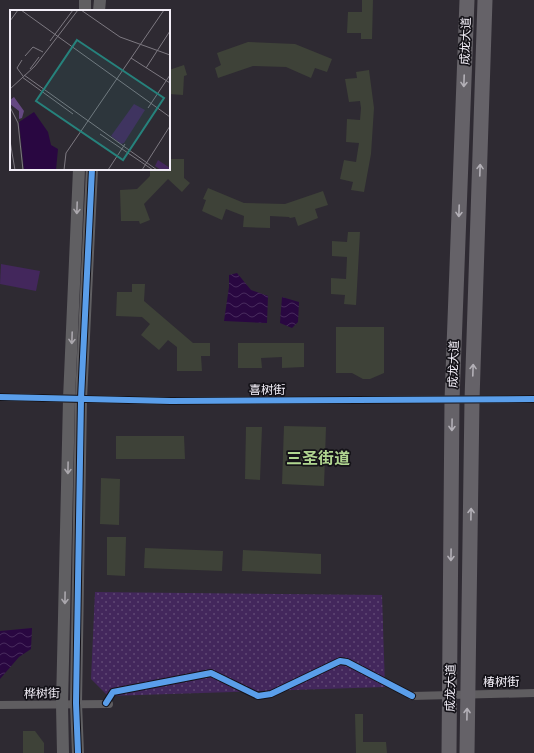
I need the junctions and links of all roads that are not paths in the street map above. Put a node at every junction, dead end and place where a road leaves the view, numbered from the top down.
1 (100, 0) edge
2 (467, 0) edge
3 (485, 0) edge
4 (99, 10) edge
5 (78, 170) edge
6 (92, 170) edge
7 (0, 397) edge
8 (75, 399) junction
9 (534, 399) edge
10 (452, 400) junction
11 (472, 400) junction
12 (534, 693) edge
13 (468, 694) junction
14 (450, 695) junction
15 (412, 696) dead end
16 (76, 703) junction
17 (62, 704) junction
18 (109, 704) dead end
19 (0, 706) edge
20 (63, 753) edge
21 (78, 753) edge
22 (449, 753) edge
23 (467, 753) edge

1 - 4 street
2 -> 10 highway, 成龙大道
11 -> 3 highway, 成龙大道
5 -> 8 street
6 - 8 street
7 - 8 street, 喜树街
8 - 10 street, 喜树街
8 - 16 street
8 -> 17 street
9 - 11 street, 喜树街
10 - 11 street, 喜树街
10 -> 14 highway, 成龙大道
13 -> 11 highway, 成龙大道
12 - 13 street, 椿树街
13 - 14 street
23 -> 13 highway, 成龙大道
14 - 15 street
14 - 22 highway, 成龙大道
16 - 17 street, 桦树街
16 - 18 street, 桦树街
16 - 21 street
17 - 19 street, 桦树街
17 - 20 street

